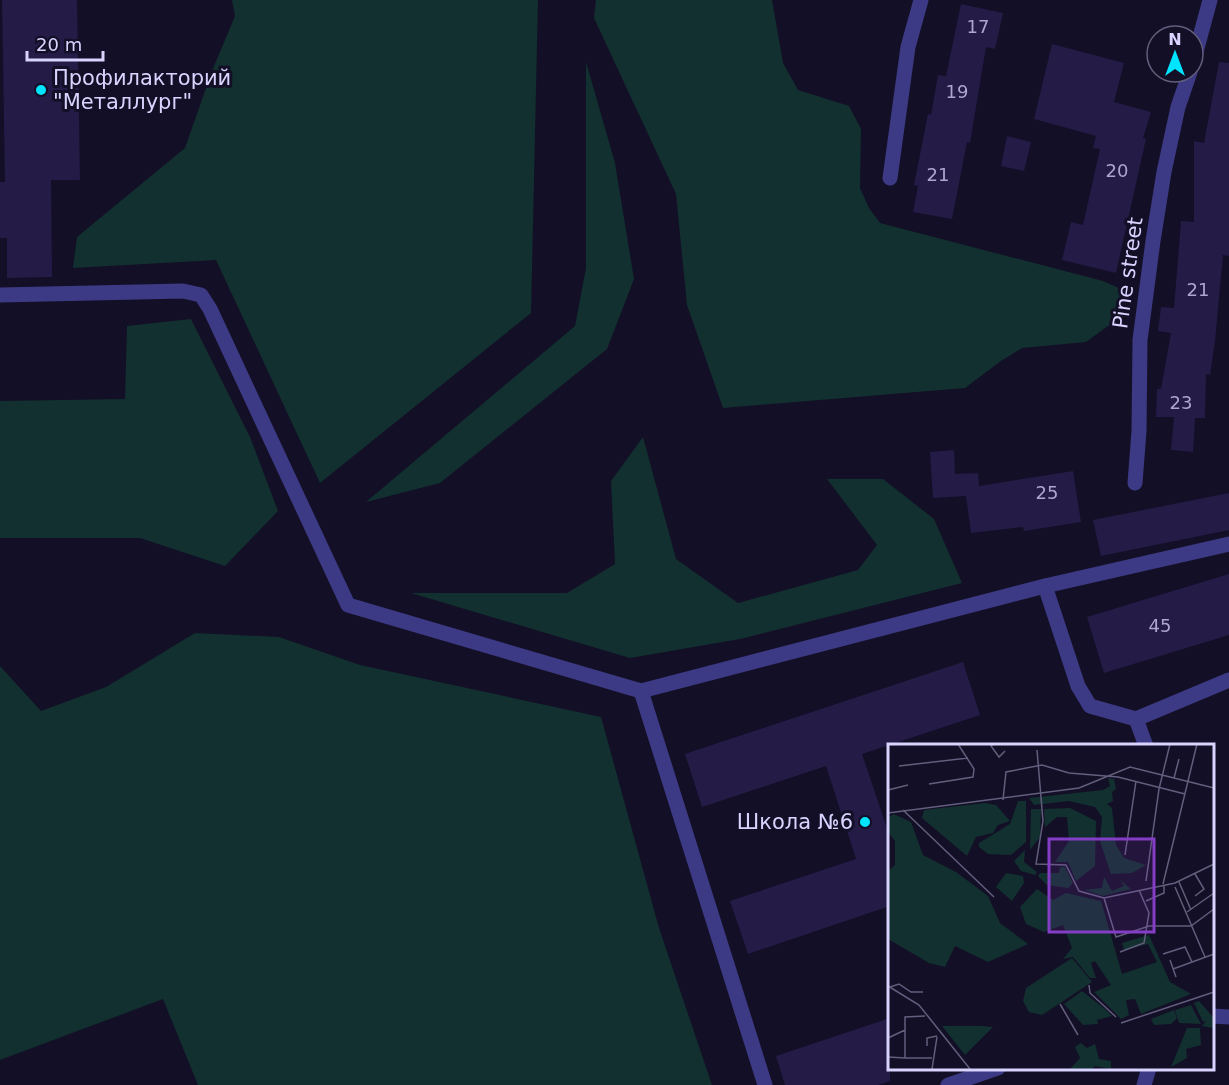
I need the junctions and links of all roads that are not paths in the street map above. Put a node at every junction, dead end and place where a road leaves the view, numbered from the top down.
1 (921, 0) edge
2 (1210, 0) edge
3 (1204, 24) edge
4 (1186, 84) edge
5 (890, 178) dead end
6 (0, 295) edge
7 (1135, 483) dead end
8 (1229, 544) edge
9 (1045, 586) junction
10 (1229, 680) edge
11 (641, 691) junction
12 (1136, 719) junction
13 (1145, 744) edge
14 (1214, 1016) edge
15 (1229, 1017) edge
16 (992, 1070) edge
17 (1148, 1070) edge
18 (765, 1085) edge
19 (948, 1085) edge
20 (1144, 1085) edge

1 - 5 street
2 - 3 street
4 - 7 street, Pine street
6 - 11 street
8 - 9 street
9 - 11 street
9 - 12 street
10 - 12 street
11 - 18 street
12 - 13 street
14 - 15 street
16 - 19 street
17 - 20 street

